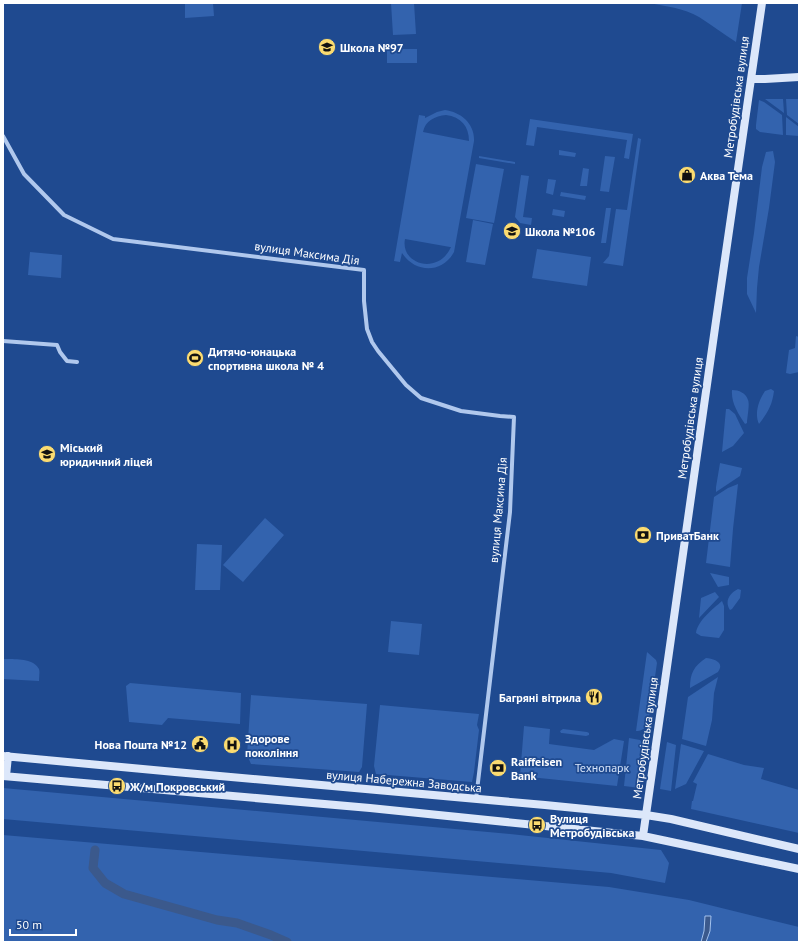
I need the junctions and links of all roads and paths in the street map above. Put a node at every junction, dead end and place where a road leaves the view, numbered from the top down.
1 (762, 3) edge
2 (799, 77) edge
3 (751, 79) junction
4 (3, 136) edge
5 (3, 340) edge
6 (77, 362) dead end
7 (6, 756) edge
8 (5, 776) edge
9 (476, 799) junction
10 (646, 815) junction
11 (643, 836) junction
12 (799, 849) edge
13 (799, 869) edge

1 - 3 main road, Метробудівська вулиця
2 - 3 main road
3 - 10 main road, Метробудівська вулиця
4 - 9 street, вулиця Максима Дія
5 - 6 street
7 - 8 main road
7 - 9 main road, вулиця Набережна Заводська
8 - 11 main road
9 - 10 main road, вулиця Набережна Заводська
10 - 11 main road, Метробудівська вулиця
10 - 12 main road, вулиця Набережна Заводська
11 - 13 main road

